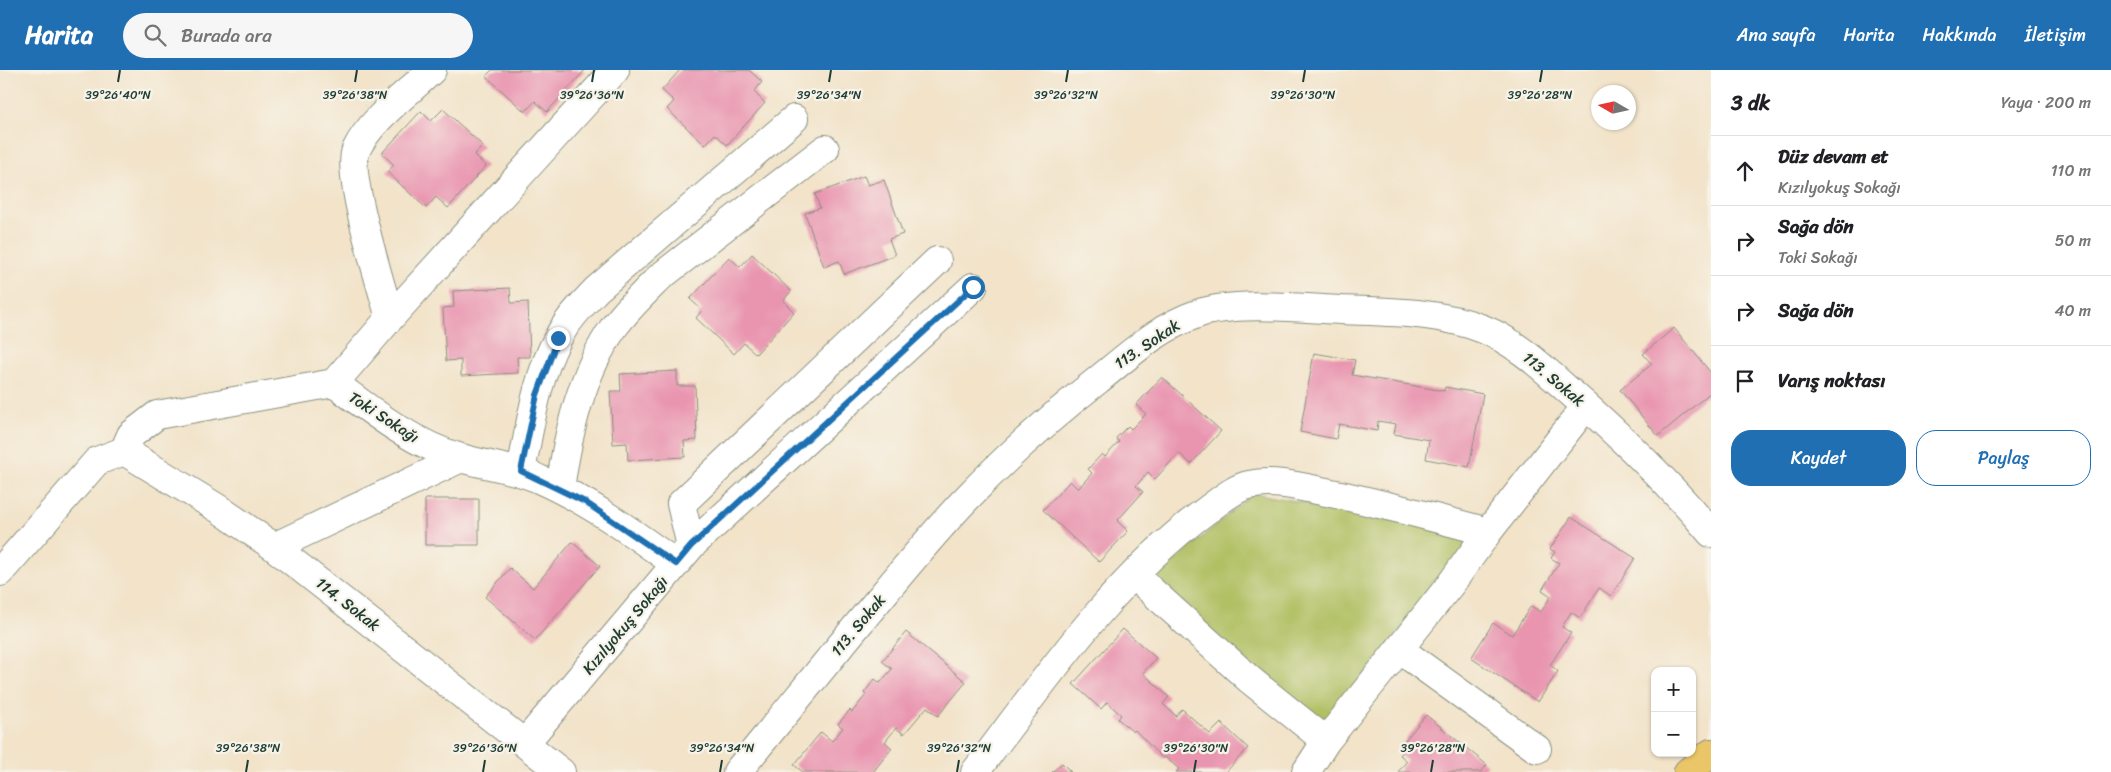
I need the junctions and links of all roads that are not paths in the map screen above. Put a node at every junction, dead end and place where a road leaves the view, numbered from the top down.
1 (432, 70) edge
2 (615, 70) edge
3 (794, 119) dead end
4 (825, 149) dead end
5 (938, 261) dead end
6 (973, 287) dead end
7 (390, 318) junction
8 (334, 383) junction
9 (1586, 406) junction
10 (124, 451) junction
11 (461, 458) junction
12 (521, 471) junction
13 (560, 489) junction
14 (1488, 532) junction
15 (1711, 533) edge
16 (274, 547) junction
17 (684, 555) junction
18 (0, 572) edge
19 (1134, 575) junction
20 (1399, 649) junction
21 (1326, 741) junction
22 (525, 743) junction
23 (1537, 749) dead end
24 (1711, 753) edge
25 (561, 772) edge
26 (737, 772) edge
27 (975, 772) edge
28 (1306, 772) edge
29 (1688, 772) edge

1 - 7 street
2 - 7 street
3 - 12 street
4 - 13 street
5 - 17 street
6 - 17 street, Kızılyokuş Sokağı
7 - 8 street
8 - 10 street
8 - 11 street, Toki Sokağı
9 - 14 street
9 - 15 street, 113. Sokak
9 - 26 street, 113. Sokak
10 - 16 street, 114. Sokak
10 - 18 street
11 - 12 street, Toki Sokağı
11 - 16 street
12 - 13 street, Toki Sokağı
13 - 17 street, Toki Sokağı
14 - 19 street
14 - 20 street
16 - 22 street, 114. Sokak
17 - 22 street, Kızılyokuş Sokağı
19 - 21 street
19 - 27 street
20 - 21 street
20 - 23 street
21 - 28 street
22 - 25 street, 114. Sokak
24 - 29 main road

